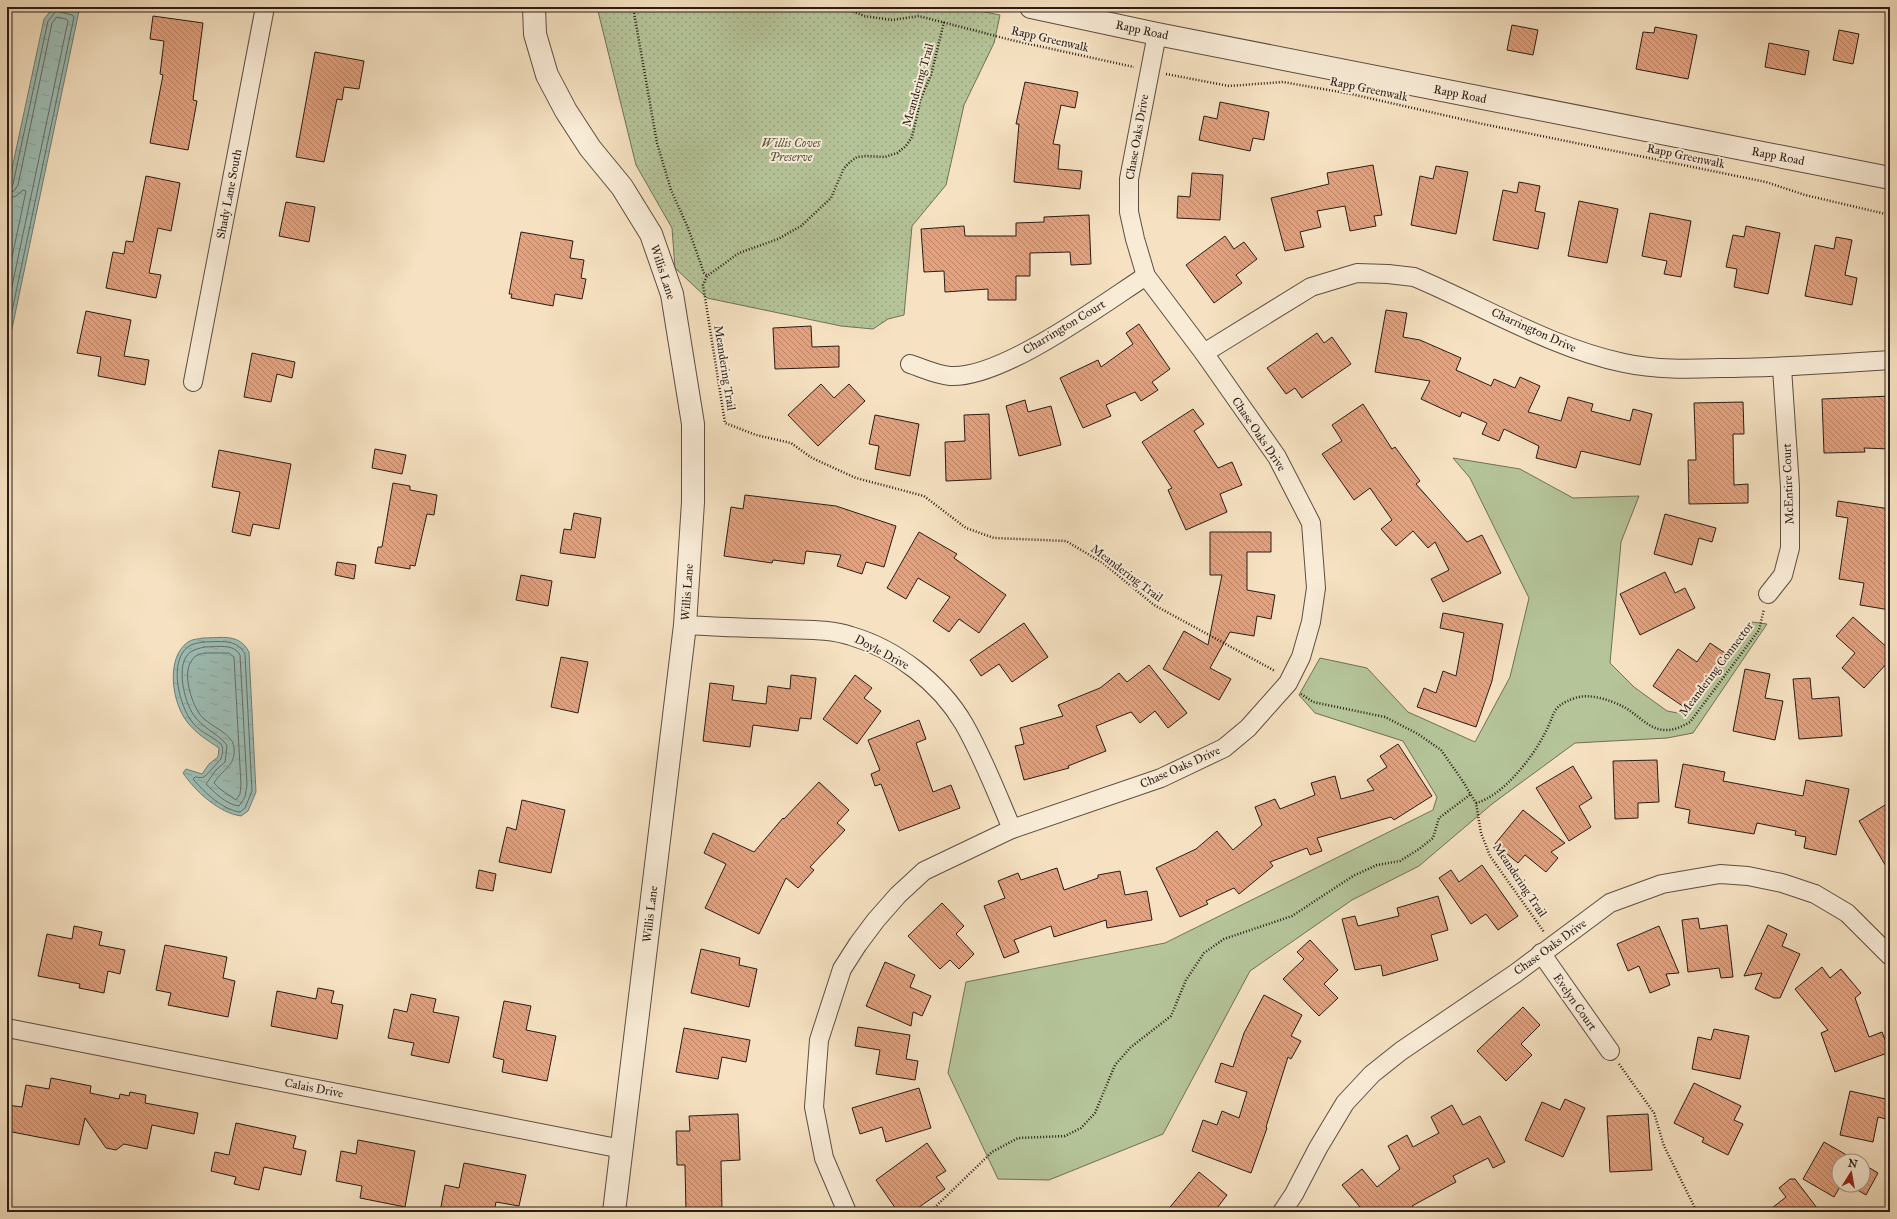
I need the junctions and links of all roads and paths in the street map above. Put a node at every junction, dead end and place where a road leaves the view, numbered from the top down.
1 (265, 7) edge
2 (534, 7) edge
3 (633, 7) edge
4 (842, 7) edge
5 (1031, 7) edge
6 (944, 22) junction
7 (1157, 34) junction
8 (1149, 71) junction
9 (1890, 178) edge
10 (1890, 214) edge
11 (707, 276) junction
12 (1146, 276) junction
13 (1204, 353) junction
14 (1890, 360) edge
15 (910, 364) dead end
16 (1782, 368) junction
17 (193, 382) dead end
18 (1768, 594) joint
19 (685, 625) junction
20 (1272, 668) dead end
21 (1298, 693) dead end
22 (1471, 794) junction
23 (1476, 803) junction
24 (1012, 829) junction
25 (1547, 949) junction
26 (1890, 956) edge
27 (7, 1028) edge
28 (1610, 1051) joint
29 (622, 1149) junction
30 (614, 1212) edge
31 (847, 1212) edge
32 (930, 1212) edge
33 (1282, 1212) edge
34 (1697, 1212) edge

1 - 17 street, Shady Lane South
2 - 19 street, Willis Lane
3 - 11 path
4 - 6 path, Rapp Greenwalk
5 - 7 street, Rapp Road
6 - 8 path, Rapp Greenwalk
6 - 11 path, Meandering Trail
7 - 8 street, Chase Oaks Drive
7 - 9 street, Rapp Road
8 - 10 path, Rapp Greenwalk
8 - 12 street, Chase Oaks Drive
11 - 20 path, Meandering Trail
12 - 13 street, Chase Oaks Drive
12 - 15 street, Charrington Court
13 - 16 street, Charrington Drive
13 - 24 street, Chase Oaks Drive
14 - 16 street, Charrington Drive
16 - 18 street, McEntire Court
18 - 23 path, Meandering Connector
19 - 24 street, Doyle Drive
19 - 29 street, Willis Lane
21 - 22 path, Meandering Trail
22 - 23 path, Meandering Trail
22 - 32 path
23 - 25 path, Meandering Trail
24 - 31 street, Chase Oaks Drive
25 - 26 street, Chase Oaks Drive
25 - 28 street, Evelyn Court
25 - 33 street, Chase Oaks Drive
27 - 29 street, Calais Drive
28 - 34 path
29 - 30 street, Willis Lane

